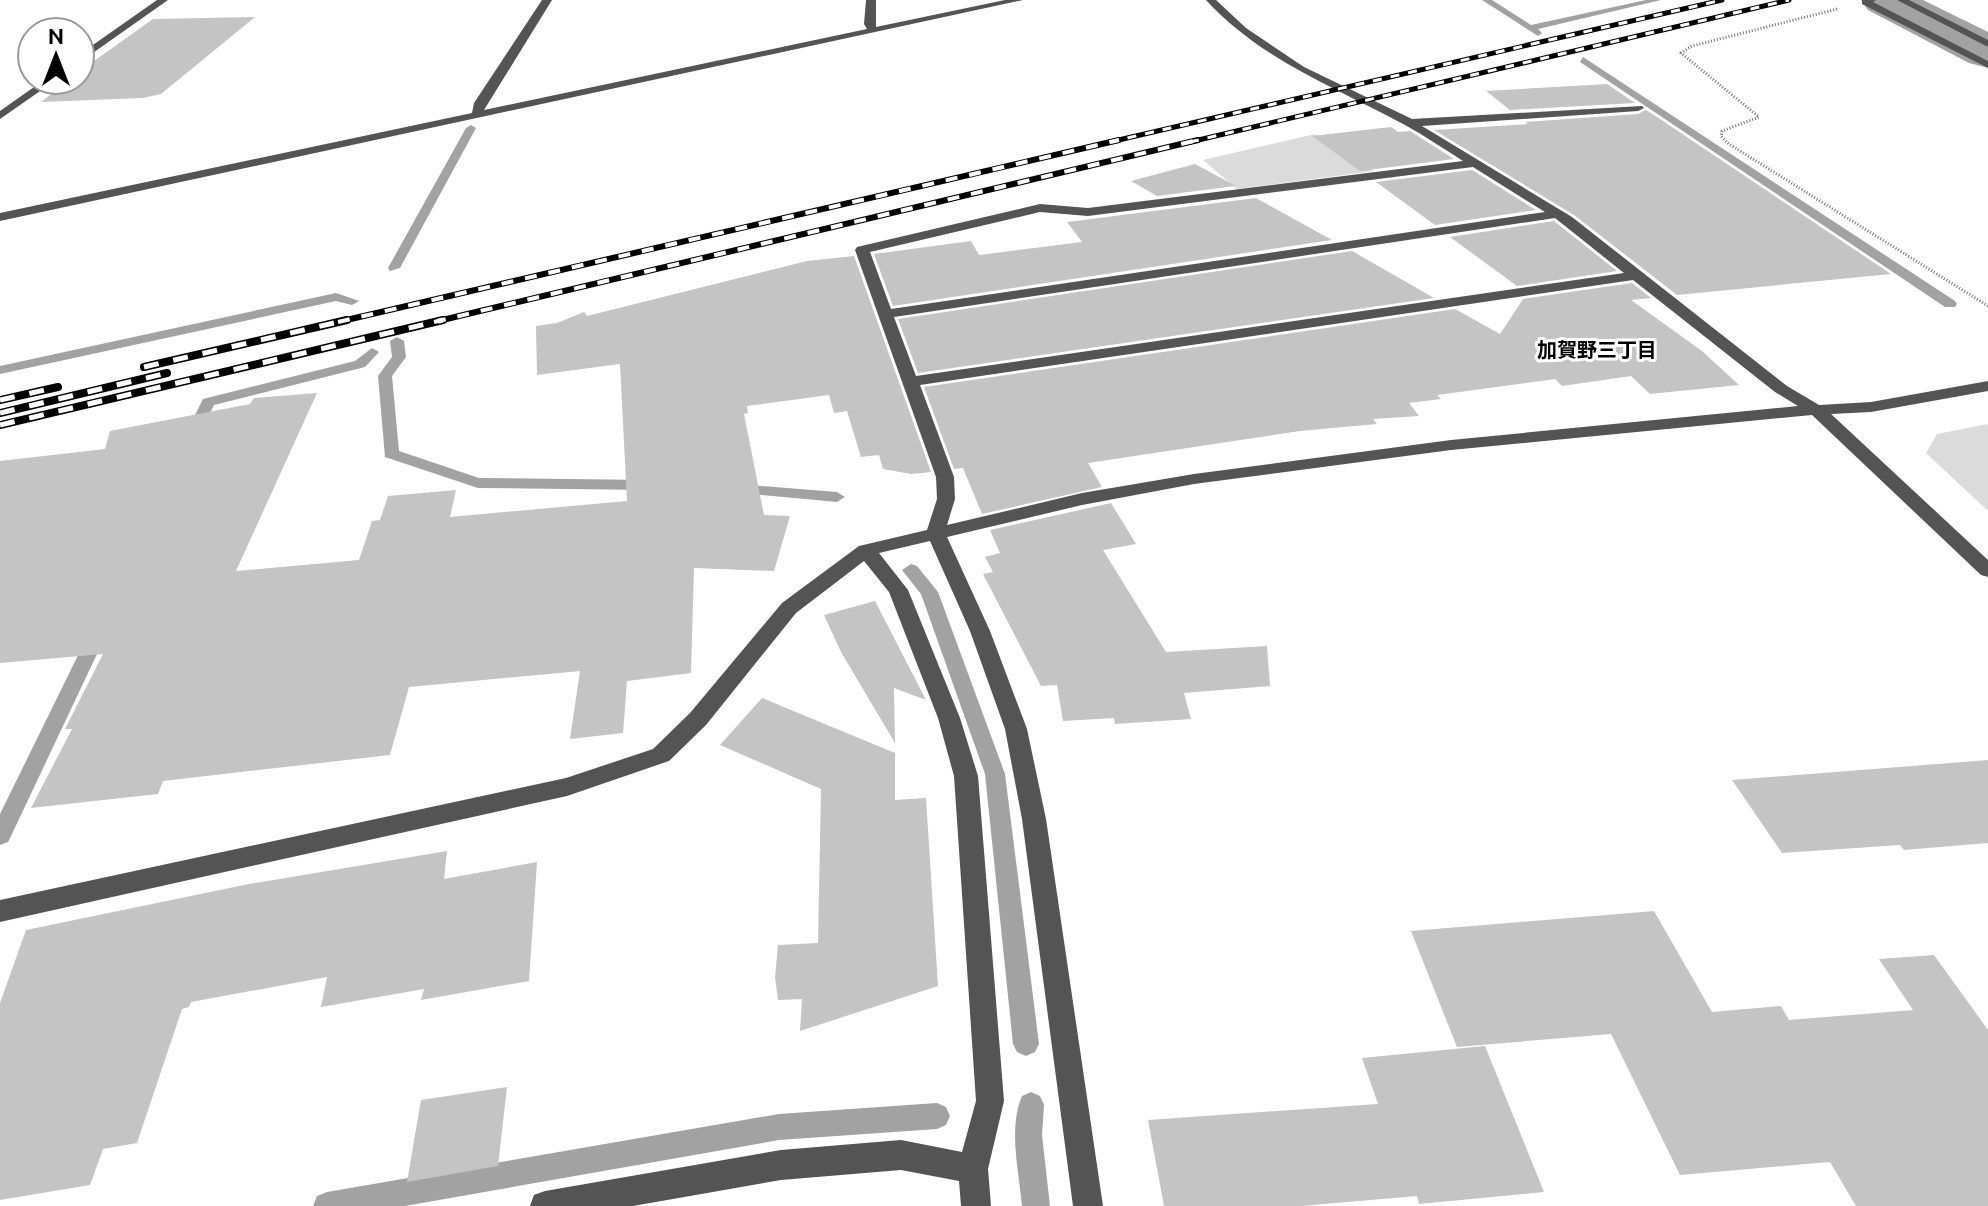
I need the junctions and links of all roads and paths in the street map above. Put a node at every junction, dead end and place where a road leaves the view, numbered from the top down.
1 (163, 0) edge
2 (547, 0) edge
3 (871, 0) edge
4 (1018, 0) edge
5 (1211, 0) edge
6 (1902, 0) edge
7 (1868, 1) edge
8 (873, 31) junction
9 (1988, 44) edge
10 (96, 48) edge
11 (1988, 65) edge
12 (28, 96) edge
13 (1638, 108) dead end
14 (0, 116) edge
15 (477, 116) junction
16 (1410, 123) junction
17 (1475, 163) junction
18 (1558, 214) junction
19 (0, 217) edge
20 (1638, 275) junction
21 (1988, 306) edge
22 (885, 314) junction
23 (910, 382) junction
24 (1988, 386) edge
25 (1820, 413) junction
26 (936, 532) junction
27 (866, 550) junction
28 (1988, 571) edge
29 (0, 911) edge
30 (973, 1169) junction
31 (545, 1206) edge
32 (976, 1206) edge
33 (1088, 1206) edge

1 - 10 street
2 - 15 street
3 - 8 street
4 - 8 street
5 - 16 street
6 - 9 street
7 - 11 street
7 - 21 path
8 - 15 street
12 - 14 street
13 - 16 street
15 - 19 street
16 - 17 street
17 - 18 street
17 - 22 street
18 - 20 street
18 - 22 street
20 - 23 street
20 - 25 street
22 - 23 street
23 - 26 street
24 - 25 street
25 - 26 street
25 - 28 street
26 - 27 street
26 - 33 street
27 - 29 street
27 - 30 street
30 - 31 street
30 - 32 street

